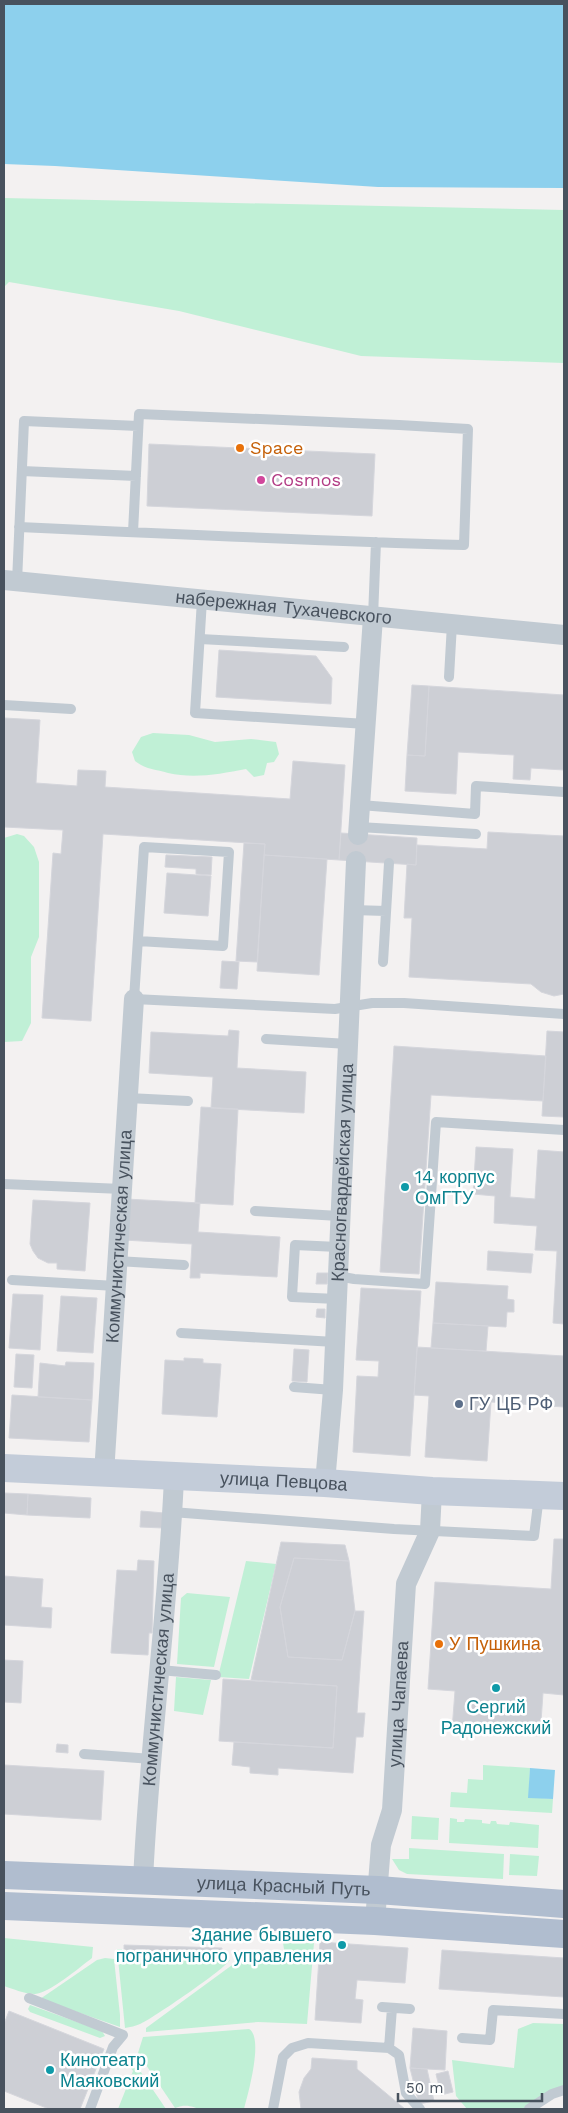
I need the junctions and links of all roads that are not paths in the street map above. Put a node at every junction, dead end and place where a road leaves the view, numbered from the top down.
1 (138, 426) junction
2 (22, 472) junction
3 (136, 476) junction
4 (19, 527) junction
5 (134, 532) junction
6 (376, 542) junction
7 (10, 581) edge
8 (202, 600) junction
9 (373, 617) junction
10 (452, 624) junction
11 (564, 635) edge
12 (200, 638) junction
13 (344, 647) dead end
14 (449, 677) dead end
15 (4, 705) edge
16 (71, 709) dead end
17 (366, 724) junction
18 (564, 792) edge
19 (360, 805) junction
20 (358, 831) joint
21 (476, 834) dead end
22 (356, 861) dead end
23 (389, 863) dead end
24 (354, 910) junction
25 (386, 912) junction
26 (138, 941) junction
27 (383, 962) dead end
28 (134, 999) junction
29 (350, 1005) junction
30 (564, 1014) edge
31 (266, 1039) dead end
32 (348, 1044) junction
33 (128, 1098) junction
34 (188, 1101) dead end
35 (564, 1130) edge
36 (4, 1184) edge
37 (122, 1189) junction
38 (256, 1211) dead end
39 (339, 1216) junction
40 (338, 1247) junction
41 (117, 1262) junction
42 (184, 1265) dead end
43 (338, 1276) junction
44 (12, 1280) dead end
45 (116, 1286) junction
46 (337, 1299) junction
47 (181, 1333) dead end
48 (335, 1342) junction
49 (294, 1387) dead end
50 (333, 1390) junction
51 (4, 1468) edge
52 (104, 1474) junction
53 (174, 1478) junction
54 (326, 1483) junction
55 (432, 1491) junction
56 (552, 1495) edge
57 (172, 1512) junction
58 (430, 1531) junction
59 (160, 1670) junction
60 (216, 1675) dead end
61 (84, 1754) dead end
62 (152, 1759) junction
63 (4, 1875) edge
64 (143, 1881) junction
65 (378, 1890) junction
66 (564, 1904) edge
67 (4, 1906) edge
68 (375, 1921) junction
69 (564, 1934) edge
70 (29, 1998) dead end
71 (410, 2009) dead end
72 (564, 2014) edge
73 (462, 2038) dead end
74 (389, 2048) junction
75 (564, 2090) edge
76 (90, 2109) edge
77 (273, 2109) edge
78 (420, 2109) edge
79 (529, 2109) edge

1 - 2 lane
1 - 3 lane
1 - 6 lane
2 - 3 lane
2 - 4 lane
3 - 5 lane
4 - 5 lane
4 - 7 lane
5 - 6 lane
6 - 9 lane
7 - 8 street, набережная Тухачевского
8 - 9 street, набережная Тухачевского
8 - 12 lane
9 - 10 street, набережная Тухачевского
9 - 17 street
10 - 11 street, набережная Тухачевского
10 - 14 lane
12 - 13 lane
12 - 17 lane
15 - 16 lane
17 - 19 street
18 - 19 lane
19 - 20 street
20 - 21 lane
22 - 24 street, Красногвардейская улица
23 - 25 lane
24 - 25 lane
24 - 29 street, Красногвардейская улица
25 - 27 lane
26 - 26 lane
26 - 28 lane
28 - 29 lane
28 - 33 street, Коммунистическая улица
29 - 30 lane
29 - 32 street, Красногвардейская улица
31 - 32 lane
32 - 39 street, Красногвардейская улица
33 - 34 lane
33 - 37 street, Коммунистическая улица
35 - 43 lane
36 - 37 lane
37 - 41 street, Коммунистическая улица
38 - 39 lane
39 - 40 street, Красногвардейская улица
40 - 43 street, Красногвардейская улица
40 - 46 lane
41 - 42 lane
41 - 45 street, Коммунистическая улица
43 - 46 street, Красногвардейская улица
44 - 45 lane
45 - 52 street, Коммунистическая улица
46 - 48 street, Красногвардейская улица
47 - 48 lane
48 - 50 street, Красногвардейская улица
49 - 50 lane
50 - 54 street, Красногвардейская улица
51 - 52 street, улица Певцова
52 - 53 street, улица Певцова
53 - 54 street, улица Певцова
53 - 57 street, Коммунистическая улица
54 - 55 street, улица Певцова
55 - 56 street, улица Певцова
55 - 58 street, улица Чапаева
56 - 58 lane
57 - 58 lane
57 - 59 street, Коммунистическая улица
58 - 65 street, улица Чапаева
59 - 60 lane
59 - 62 street, Коммунистическая улица
61 - 62 lane
62 - 64 street, Коммунистическая улица
63 - 64 main road, улица Красный Путь
64 - 65 main road, улица Красный Путь
65 - 66 main road, улица Красный Путь
65 - 68 street, улица Чапаева
67 - 68 main road, улица Красный Путь
68 - 69 main road, улица Красный Путь
70 - 76 lane
71 - 74 lane
72 - 73 lane
74 - 77 lane
74 - 78 lane
75 - 79 lane

